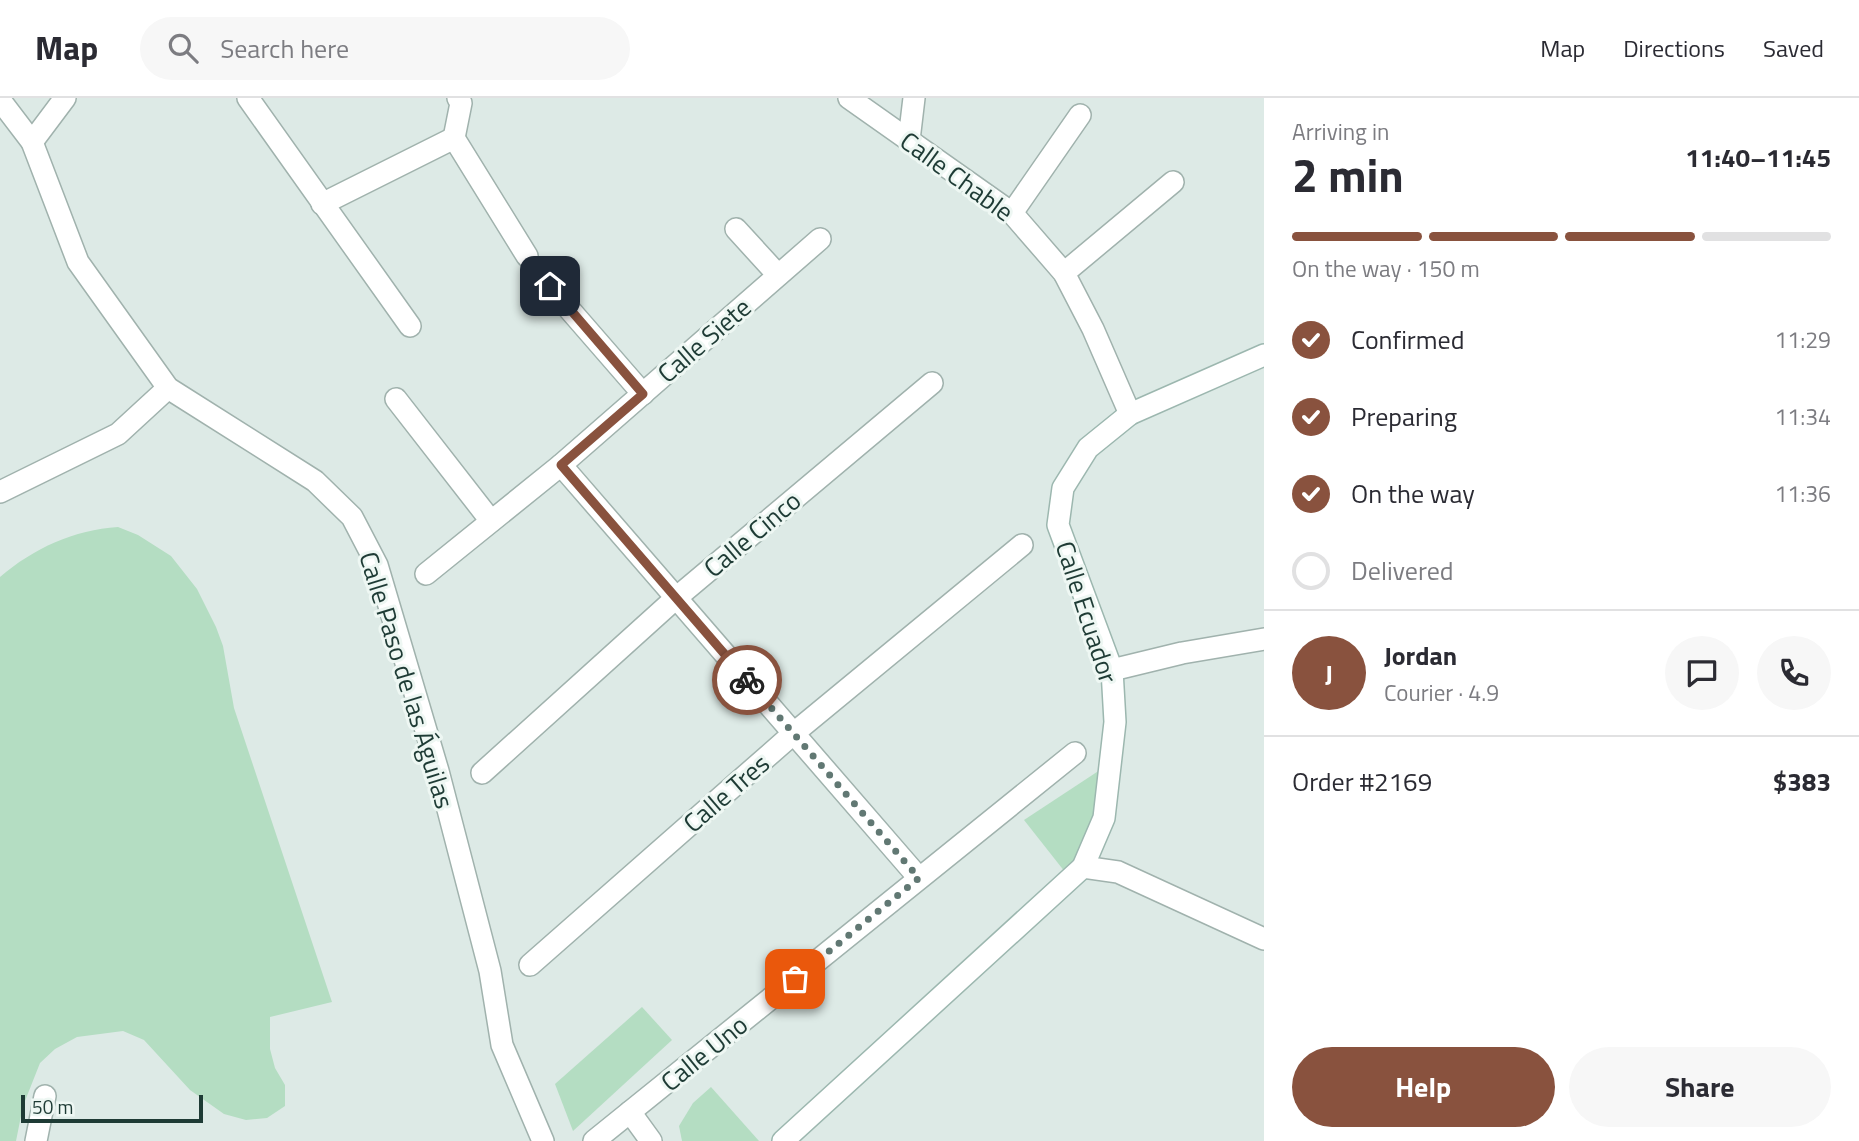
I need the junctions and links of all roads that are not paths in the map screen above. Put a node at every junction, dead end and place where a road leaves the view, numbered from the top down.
1 (65, 98) edge
2 (248, 98) edge
3 (458, 98) edge
4 (849, 98) edge
5 (914, 98) edge
6 (0, 100) edge
7 (1080, 115) dead end
8 (454, 138) junction
9 (909, 140) junction
10 (32, 142) junction
11 (1173, 182) dead end
12 (322, 204) junction
13 (1012, 213) junction
14 (736, 229) dead end
15 (820, 239) dead end
16 (527, 256) dead end
17 (1064, 273) junction
18 (778, 275) junction
19 (550, 286) dead end
20 (410, 326) dead end
21 (1264, 355) edge
22 (932, 383) dead end
23 (168, 388) junction
24 (643, 394) junction
25 (396, 399) dead end
26 (1130, 414) junction
27 (561, 465) junction
28 (0, 492) edge
29 (491, 522) junction
30 (1022, 545) dead end
31 (426, 574) dead end
32 (676, 598) junction
33 (1264, 639) edge
34 (1112, 670) junction
35 (794, 733) junction
36 (1075, 753) dead end
37 (482, 773) dead end
38 (1083, 867) junction
39 (919, 878) junction
40 (1264, 939) edge
41 (530, 965) dead end
42 (45, 1096) dead end
43 (630, 1112) junction
44 (36, 1141) edge
45 (543, 1141) edge
46 (594, 1141) edge
47 (651, 1141) edge
48 (783, 1141) edge

1 - 10 street
2 - 12 street
3 - 8 street
4 - 9 street, Calle Chable
5 - 9 street
6 - 10 street, Calle Paso de las Águilas
7 - 13 street
8 - 12 street
8 - 16 street
9 - 13 street, Calle Chable
10 - 23 street, Calle Paso de las Águilas
11 - 17 street
12 - 20 street
13 - 17 street, Calle Chable
14 - 18 street
15 - 18 street, Calle Siete
17 - 26 street, Calle Chable
18 - 24 street, Calle Siete
19 - 24 street
21 - 26 street, Calle Ecuador
22 - 32 street, Calle Cinco
23 - 28 street
23 - 45 street, Calle Paso de las Águilas
24 - 27 street, Calle Siete
25 - 29 street
26 - 34 street, Calle Ecuador
27 - 29 street, Calle Siete
27 - 32 street
29 - 31 street, Calle Siete
30 - 35 street, Calle Tres
32 - 35 street
32 - 37 street, Calle Cinco
33 - 34 street
34 - 38 street, Calle Ecuador
35 - 39 street
35 - 41 street, Calle Tres
36 - 39 street, Calle Uno
38 - 40 street
38 - 48 street, Calle Ecuador
39 - 43 street, Calle Uno
42 - 44 street
43 - 46 street, Calle Uno
43 - 47 street

